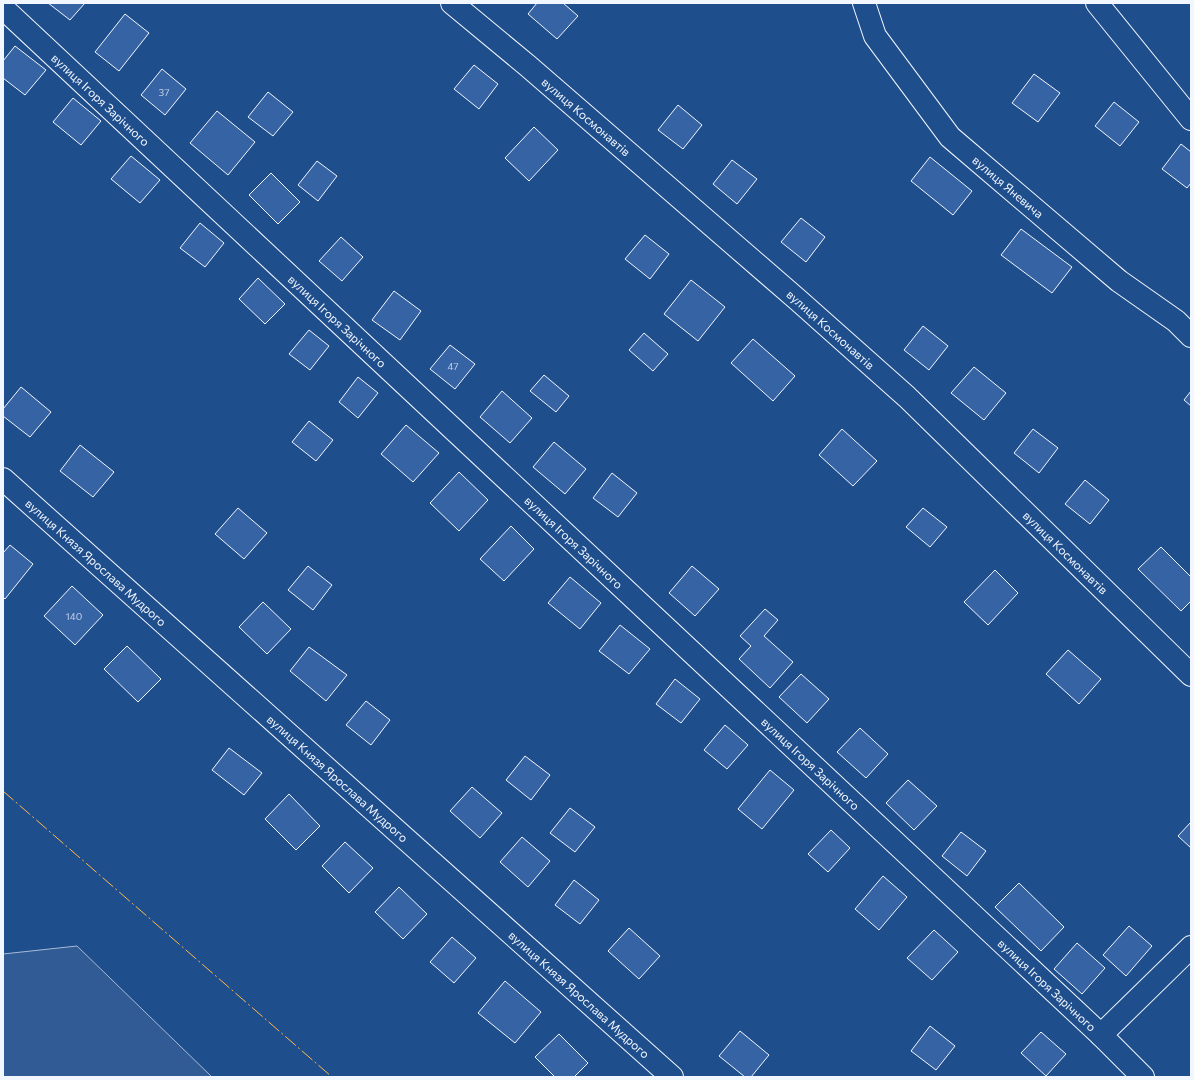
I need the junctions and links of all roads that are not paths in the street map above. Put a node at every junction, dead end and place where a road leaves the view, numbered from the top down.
1 (7, 3) edge
2 (452, 3) edge
3 (864, 3) edge
4 (1097, 3) edge
5 (3, 8) edge
6 (1191, 119) edge
7 (1191, 336) edge
8 (3, 479) edge
9 (1191, 675) edge
10 (1191, 947) edge
11 (1101, 1035) junction
12 (672, 1077) edge
13 (1143, 1077) edge

1 - 5 street
2 - 9 street, вулиця Космонавтів
3 - 7 street, вулиця Яневича
4 - 6 street
5 - 11 street, вулиця Ігоря Зарічного
8 - 12 street, вулиця Князя Ярослава Мудрого
10 - 11 street
11 - 13 street, вулиця Ігоря Зарічного

